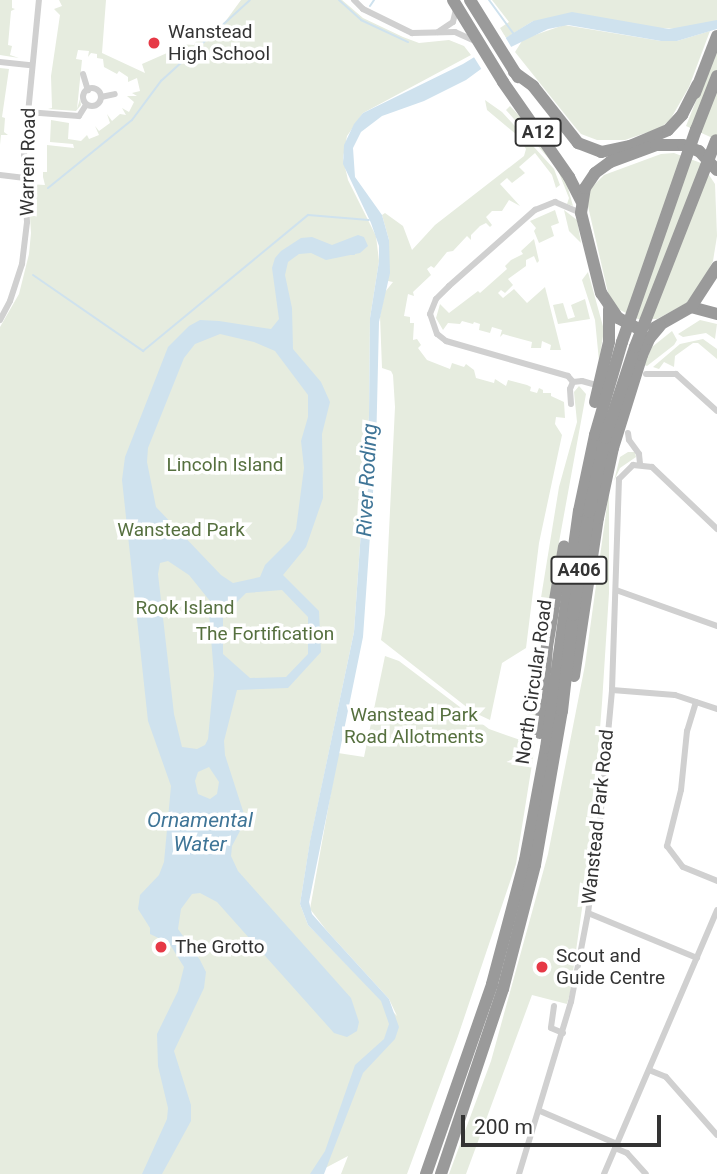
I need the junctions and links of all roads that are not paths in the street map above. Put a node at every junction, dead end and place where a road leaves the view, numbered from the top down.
1 (39, 0) edge
2 (354, 0) edge
3 (470, 0) edge
4 (454, 3) edge
5 (433, 34) junction
6 (717, 36) edge
7 (481, 46) junction
8 (0, 62) edge
9 (32, 65) junction
10 (514, 72) junction
11 (83, 74) dead end
12 (717, 76) edge
13 (697, 85) junction
14 (88, 90) junction
15 (115, 94) dead end
16 (101, 97) junction
17 (86, 104) junction
18 (27, 112) junction
19 (717, 139) edge
20 (656, 145) junction
21 (610, 162) junction
22 (717, 170) edge
23 (0, 175) edge
24 (23, 178) junction
25 (581, 207) junction
26 (717, 267) edge
27 (691, 307) junction
28 (609, 309) junction
29 (717, 314) edge
30 (1, 315) edge
31 (660, 326) junction
32 (629, 345) junction
33 (646, 374) dead end
34 (573, 382) junction
35 (599, 386) junction
36 (572, 404) dead end
37 (717, 411) edge
38 (628, 433) dead end
39 (640, 464) junction
40 (717, 529) edge
41 (616, 590) junction
42 (717, 626) edge
43 (612, 690) junction
44 (696, 702) junction
45 (717, 709) edge
46 (539, 788) junction
47 (549, 797) junction
48 (717, 881) edge
49 (717, 910) edge
50 (588, 913) junction
51 (714, 924) edge
52 (697, 958) junction
53 (554, 1006) dead end
54 (563, 1033) junction
55 (649, 1070) junction
56 (540, 1111) junction
57 (717, 1135) edge
58 (616, 1146) junction
59 (426, 1174) edge
60 (441, 1174) edge
61 (519, 1174) edge
62 (604, 1174) edge
63 (646, 1174) edge

1 - 9 street, Warren Road
2 - 5 street
3 - 10 highway, A12
4 - 5 street
4 - 7 highway, A12
5 - 7 street
6 - 13 highway
7 - 25 highway, A12
8 - 9 street
9 - 18 street, Warren Road
10 - 13 highway
10 - 21 highway, A12
11 - 14 street
12 - 32 highway, North Circular Road / A406, bridge
13 - 20 highway
14 - 16 street
14 - 17 street
15 - 16 street
16 - 17 street
17 - 18 street
18 - 24 street, Warren Road
19 - 32 highway, North Circular Road / A406, bridge
20 - 21 highway
20 - 22 highway
21 - 25 highway
23 - 24 street
24 - 30 street, Warren Road
25 - 28 highway, A12
25 - 34 street
26 - 27 highway
27 - 29 highway
27 - 31 highway
28 - 31 highway
28 - 35 highway, A406
31 - 47 highway, A406
32 - 46 highway, North Circular Road / A406
32 - 47 highway, North Circular Road / A406
33 - 37 street
34 - 35 street
34 - 36 street
35 - 46 highway, A406
38 - 39 street
39 - 40 street
39 - 41 street, Wanstead Park Road
41 - 42 street
41 - 43 street, Wanstead Park Road
43 - 44 street
43 - 50 street, Wanstead Park Road
44 - 45 street
44 - 48 street
46 - 59 highway, North Circular Road / A406
47 - 60 highway, North Circular Road / A406
49 - 51 street
50 - 52 street
50 - 54 street, Wanstead Park Road
51 - 52 street
52 - 55 street
53 - 54 street
54 - 56 street, Wanstead Park Road
55 - 57 street
55 - 58 street
56 - 58 street
56 - 61 street, Wanstead Park Road
58 - 62 street
58 - 63 street

